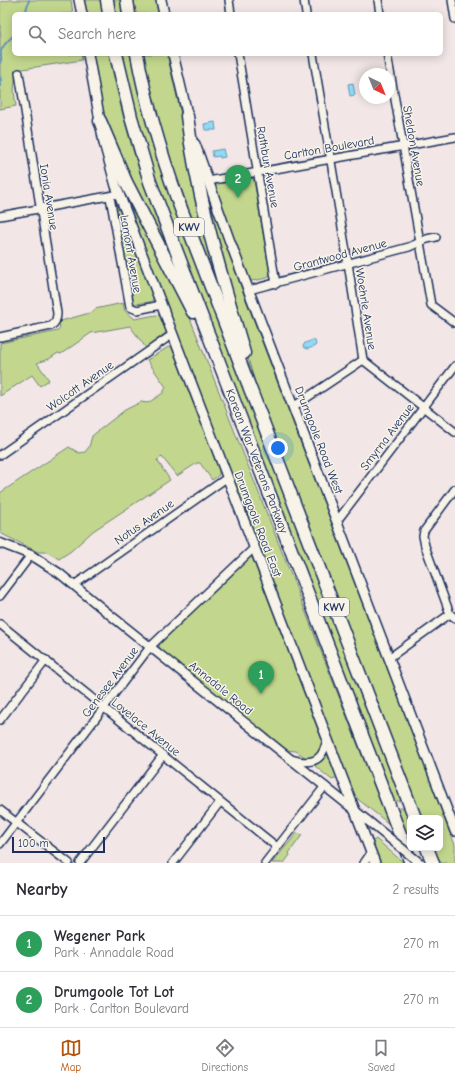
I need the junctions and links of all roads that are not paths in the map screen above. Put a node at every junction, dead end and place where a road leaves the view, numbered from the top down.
1 (79, 0) edge
2 (107, 0) edge
3 (127, 0) edge
4 (161, 0) edge
5 (229, 0) edge
6 (304, 0) edge
7 (378, 0) edge
8 (452, 0) edge
9 (82, 12) edge
10 (109, 12) edge
11 (129, 12) edge
12 (164, 12) edge
13 (231, 12) edge
14 (306, 12) edge
15 (380, 12) edge
16 (455, 19) edge
17 (88, 56) edge
18 (116, 56) edge
19 (136, 56) edge
20 (173, 56) edge
21 (238, 56) edge
22 (313, 56) edge
23 (387, 56) edge
24 (19, 73) dead end
25 (187, 116) junction
26 (100, 121) junction
27 (455, 137) edge
28 (403, 146) junction
29 (330, 159) junction
30 (258, 171) junction
31 (208, 181) junction
32 (115, 195) junction
33 (40, 209) junction
34 (0, 216) edge
35 (436, 237) dead end
36 (419, 242) junction
37 (348, 263) junction
38 (276, 284) junction
39 (249, 290) junction
40 (162, 305) junction
41 (455, 323) edge
42 (173, 334) junction
43 (0, 337) edge
44 (363, 360) junction
45 (455, 366) edge
46 (228, 386) junction
47 (254, 397) junction
48 (293, 407) junction
49 (423, 408) junction
50 (455, 432) edge
51 (0, 455) edge
52 (228, 477) junction
53 (455, 489) edge
54 (337, 521) junction
55 (0, 544) edge
56 (254, 548) junction
57 (31, 555) junction
58 (74, 585) junction
59 (0, 596) edge
60 (452, 616) edge
61 (0, 624) edge
62 (150, 647) junction
63 (389, 658) junction
64 (46, 660) junction
65 (104, 708) junction
66 (0, 720) edge
67 (327, 737) junction
68 (163, 755) junction
69 (289, 758) junction
70 (325, 786) junction
71 (220, 802) junction
72 (0, 810) edge
73 (355, 810) junction
74 (414, 815) edge
75 (453, 821) edge
76 (16, 823) junction
77 (455, 831) edge
78 (0, 844) edge
79 (277, 847) junction
80 (428, 851) edge
81 (371, 853) junction
82 (69, 863) edge
83 (80, 863) edge
84 (173, 863) edge
85 (265, 863) edge
86 (364, 863) edge
87 (375, 863) edge
88 (411, 863) edge
89 (420, 863) edge
90 (433, 863) edge

1 - 9 main road
2 - 10 highway
3 - 11 highway
4 - 12 main road
5 - 13 street
6 - 14 street
7 - 15 street
8 - 16 street
17 - 26 main road, Drumgoole Road East
18 - 46 highway, Korean War Veterans Parkway / KWV
19 - 47 highway, Korean War Veterans Parkway / KWV
20 - 25 main road, Drumgoole Road West
21 - 30 street, Rathbun Avenue
22 - 29 street, Woehrle Avenue
23 - 28 street, Sheldon Avenue
24 - 33 street, Ionia Avenue
25 - 31 main road, Drumgoole Road West
25 - 47 highway
26 - 32 main road, Drumgoole Road East
26 - 46 highway
27 - 28 street, Carlton Boulevard
28 - 29 street, Carlton Boulevard
28 - 36 street, Sheldon Avenue
29 - 30 street, Carlton Boulevard
29 - 37 street, Woehrle Avenue
30 - 31 street, Carlton Boulevard
30 - 38 street, Rathbun Avenue
31 - 39 main road, Drumgoole Road West
32 - 33 street
32 - 40 main road, Drumgoole Road East
32 - 40 street, Lamont Avenue
33 - 34 street
33 - 43 street, Ionia Avenue
35 - 36 street, Grantwood Avenue
36 - 37 street, Grantwood Avenue
36 - 41 street, Sheldon Avenue
37 - 38 street, Grantwood Avenue
37 - 44 street, Woehrle Avenue
38 - 39 street, Grantwood Avenue
39 - 48 main road, Drumgoole Road West
40 - 42 main road, Drumgoole Road East
42 - 51 street, Wolcott Avenue
42 - 52 main road, Drumgoole Road East
44 - 48 street
44 - 49 street, Woehrle Avenue
45 - 49 street, Smyrna Avenue
46 - 88 highway, Korean War Veterans Parkway / KWV
47 - 74 highway, Korean War Veterans Parkway / KWV
48 - 54 main road, Drumgoole Road West
49 - 50 street, Woehrle Avenue
49 - 54 street, Smyrna Avenue
52 - 56 main road, Drumgoole Road East
52 - 58 street, Notus Avenue
53 - 60 street
54 - 63 main road, Drumgoole Road West
55 - 57 street, Annadale Road
56 - 62 street, Genesee Avenue
56 - 67 main road, Drumgoole Road East
57 - 58 street, Annadale Road
57 - 59 street
58 - 62 street, Annadale Road
60 - 63 street
61 - 64 street, Lovelace Avenue
62 - 65 street, Genesee Avenue
62 - 69 street, Annadale Road
63 - 75 main road, Drumgoole Road West
64 - 65 street, Lovelace Avenue
64 - 66 street
65 - 68 street, Lovelace Avenue
65 - 76 street, Genesee Avenue
67 - 69 street
67 - 73 main road, Drumgoole Road East
68 - 71 street, Lovelace Avenue
68 - 83 street
69 - 70 street, Annadale Road
70 - 73 street, Annadale Road
70 - 79 street
71 - 79 street, Lovelace Avenue
71 - 84 street
72 - 76 street
73 - 81 main road, Drumgoole Road East
73 - 89 street, Annadale Road, bridge
75 - 77 main road, Drumgoole Road West
76 - 78 street, Genesee Avenue
76 - 82 street
79 - 85 street
80 - 90 highway
81 - 86 street
81 - 87 main road, Drumgoole Road East

